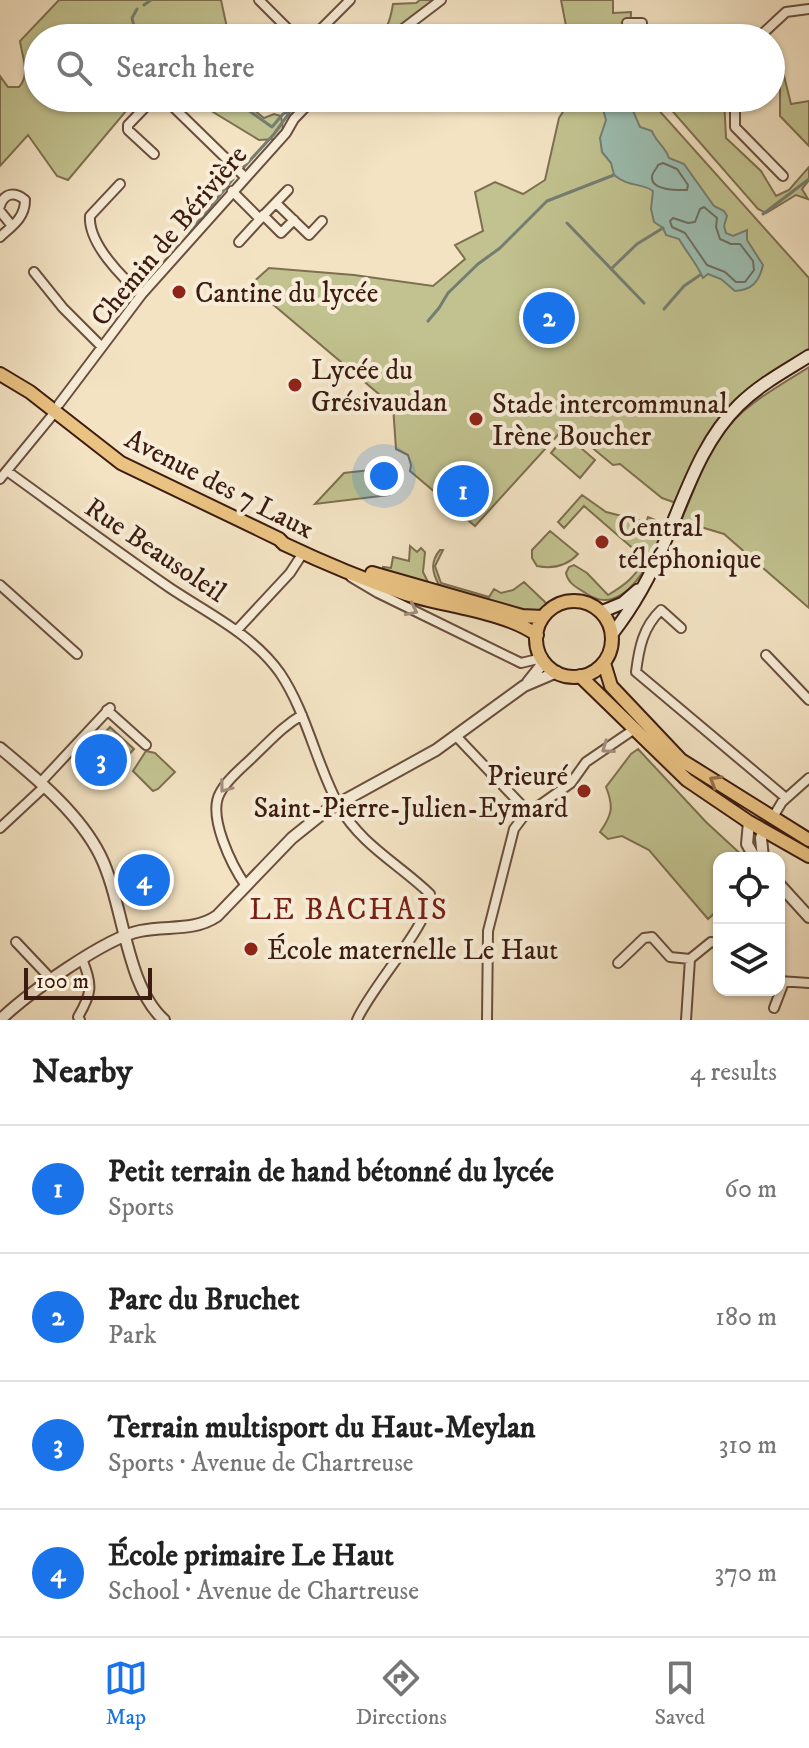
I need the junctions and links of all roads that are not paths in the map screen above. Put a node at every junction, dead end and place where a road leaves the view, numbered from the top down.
1 (259, 0) edge
2 (350, 0) edge
3 (441, 0) edge
4 (809, 9) edge
5 (627, 23) dead end
6 (283, 24) edge
7 (327, 24) edge
8 (409, 24) edge
9 (642, 24) edge
10 (773, 24) edge
11 (141, 112) edge
12 (178, 112) edge
13 (301, 112) edge
14 (735, 112) edge
15 (154, 154) dead end
16 (783, 176) dead end
17 (245, 177) junction
18 (120, 184) dead end
19 (288, 190) dead end
20 (232, 191) junction
21 (276, 203) junction
22 (0, 209) edge
23 (262, 217) junction
24 (294, 220) junction
25 (322, 221) dead end
26 (12, 226) junction
27 (0, 237) edge
28 (239, 242) dead end
29 (34, 272) dead end
30 (142, 294) junction
31 (102, 347) junction
32 (809, 356) edge
33 (0, 374) edge
34 (57, 408) junction
35 (4, 475) edge
36 (279, 539) junction
37 (303, 553) junction
38 (345, 571) junction
39 (645, 584) junction
40 (0, 585) edge
41 (601, 612) junction
42 (543, 617) junction
43 (681, 628) dead end
44 (237, 630) junction
45 (612, 634) junction
46 (537, 635) junction
47 (77, 654) dead end
48 (766, 655) dead end
49 (542, 658) junction
50 (521, 663) junction
51 (604, 663) junction
52 (557, 672) junction
53 (580, 676) junction
54 (524, 686) junction
55 (809, 700) edge
56 (302, 715) junction
57 (636, 728) junction
58 (456, 736) junction
59 (146, 745) dead end
60 (0, 748) edge
61 (809, 778) edge
62 (42, 785) junction
63 (784, 800) junction
64 (338, 804) junction
65 (529, 813) junction
66 (769, 814) junction
67 (749, 822) junction
68 (0, 828) edge
69 (763, 831) junction
70 (809, 840) edge
71 (752, 852) edge
72 (762, 852) edge
73 (809, 856) edge
74 (246, 886) junction
75 (785, 891) edge
76 (809, 917) edge
77 (126, 936) junction
78 (16, 942) dead end
79 (713, 942) edge
80 (82, 959) junction
81 (690, 959) junction
82 (618, 963) dead end
83 (52, 980) junction
84 (785, 981) edge
85 (809, 983) edge
86 (777, 996) edge
87 (774, 1008) dead end
88 (0, 1020) edge
89 (80, 1020) edge
90 (164, 1020) edge
91 (357, 1020) edge
92 (487, 1020) edge
93 (686, 1020) edge

1 - 6 street
2 - 7 street
3 - 8 street
4 - 10 street
5 - 9 street
11 - 15 street
12 - 17 street
13 - 17 street, Chemin de Bérivière
14 - 16 street
17 - 20 street, Chemin de Bérivière
18 - 30 street
19 - 21 street
20 - 23 street
20 - 30 street, Chemin de Bérivière
21 - 23 street
21 - 24 street
22 - 26 street
22 - 26 street
23 - 24 street
23 - 28 street
24 - 25 street
26 - 27 street
29 - 31 street
30 - 31 street, Chemin de Bérivière
31 - 34 street, Chemin de Bérivière
32 - 39 main road
33 - 34 main road, Avenue des 7 Laux
34 - 35 street, Chemin de Bérivière
34 - 36 main road, Avenue des 7 Laux
35 - 44 street, Rue Beausoleil
36 - 37 main road, Avenue des 7 Laux
36 - 42 main road
37 - 38 main road, Avenue des 7 Laux
37 - 44 street, Rue Beausoleil
38 - 46 main road, Avenue des 7 Laux
38 -> 50 street, Avenue des 7 Laux
39 - 41 main road
39 - 45 main road
40 - 47 street
41 - 42 main road
41 - 45 main road
42 - 46 main road
43 - 63 street
44 - 56 street
45 - 51 main road
46 - 49 main road
48 - 55 street
49 - 50 street
49 - 52 main road
49 - 54 street
50 - 54 street
51 - 53 main road
66 -> 51 main road
52 - 53 main road
52 - 54 street
53 - 57 main road
54 - 58 street
56 - 64 street
56 -> 74 street
57 -> 65 street
57 - 67 main road
58 - 64 street
58 - 65 street
59 - 62 street
60 - 62 street
61 - 63 street
62 - 68 street
62 - 77 street
63 - 66 street
64 - 74 street
64 - 91 street
65 - 92 street
66 - 67 main road
66 - 69 main road
66 - 70 main road
67 - 69 main road
67 - 71 street
69 - 72 street
69 - 73 main road
74 - 77 street
75 - 76 street
77 - 80 street
77 - 90 street
78 - 83 street
79 - 81 street
80 - 83 street
80 - 89 street
81 - 82 street
81 - 93 street
83 - 88 street
84 - 85 street
86 - 87 street

